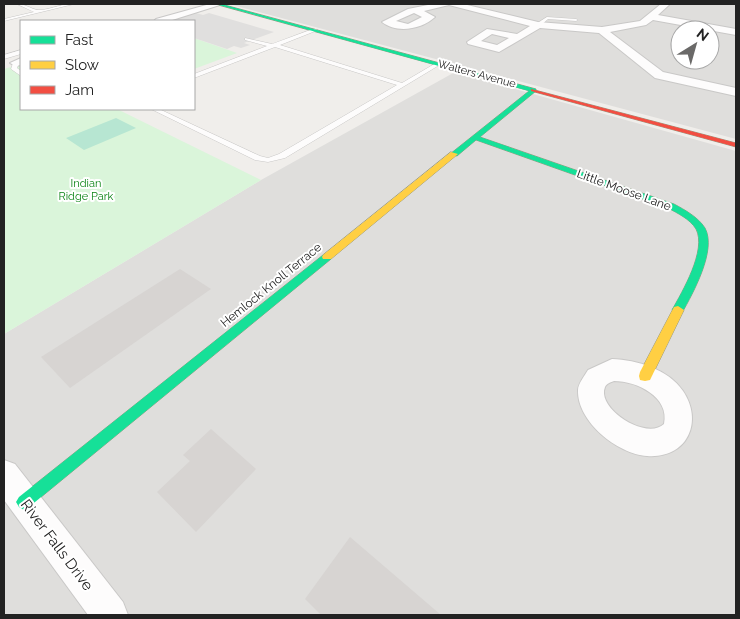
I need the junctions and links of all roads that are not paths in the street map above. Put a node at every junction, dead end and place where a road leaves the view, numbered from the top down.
1 (18, 4) edge
2 (70, 4) edge
3 (221, 4) edge
4 (445, 4) edge
5 (454, 4) edge
6 (666, 4) edge
7 (417, 11) dead end
8 (40, 12) junction
9 (4, 16) edge
10 (652, 17) junction
11 (7, 20) edge
12 (163, 20) edge
13 (576, 20) dead end
14 (538, 25) junction
15 (315, 30) junction
16 (602, 30) junction
17 (736, 32) edge
18 (518, 37) dead end
19 (247, 39) dead end
20 (273, 46) junction
21 (4, 48) edge
22 (20, 57) edge
23 (4, 58) edge
24 (438, 64) junction
25 (20, 73) edge
26 (195, 76) edge
27 (403, 85) junction
28 (534, 90) junction
29 (736, 92) edge
30 (156, 110) edge
31 (476, 138) junction
32 (736, 145) edge
33 (645, 376) dead end
34 (4, 475) edge
35 (24, 502) junction
36 (110, 615) edge

1 - 8 lane
2 - 8 lane
3 - 12 street
3 - 15 street, Walters Avenue
4 - 7 street
5 - 14 street
6 - 10 street
8 - 11 lane
9 - 11 lane
10 - 16 street
10 - 17 street
13 - 14 lane
14 - 16 street
14 - 18 street
15 - 20 lane
15 - 24 street, Walters Avenue
16 - 29 street
19 - 20 lane
20 - 26 lane
20 - 27 lane
21 - 22 lane
22 - 23 lane
22 - 25 lane
24 - 27 lane
24 - 28 street, Walters Avenue
27 - 30 lane
28 - 31 street, Hemlock Knoll Terrace
28 - 32 street, Walters Avenue
31 - 33 street, Little Moose Lane
31 - 35 street, Hemlock Knoll Terrace
34 - 35 street, River Falls Drive
35 - 36 street, River Falls Drive

